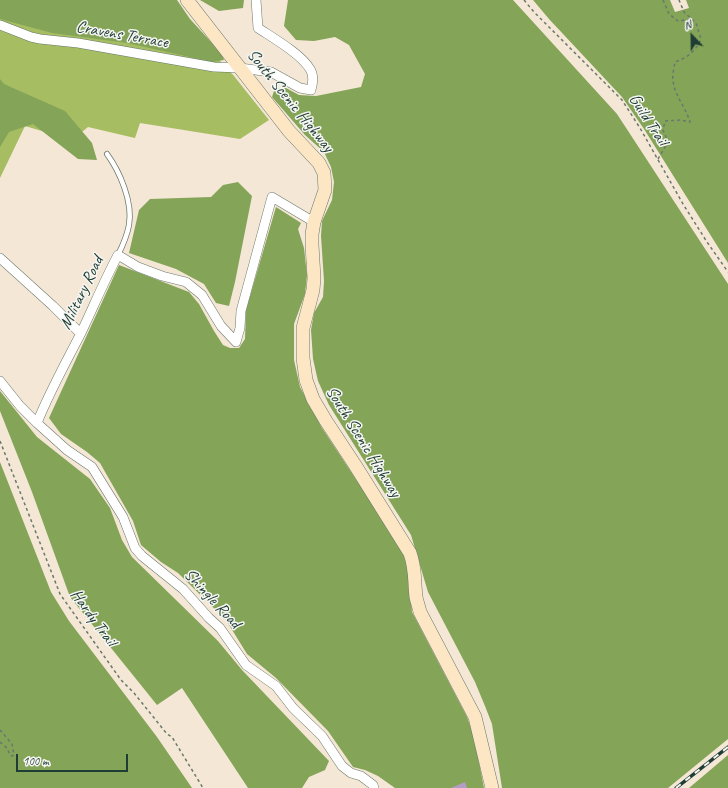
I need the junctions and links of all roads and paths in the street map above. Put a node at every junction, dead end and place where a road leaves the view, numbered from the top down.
1 (187, 0) edge
2 (256, 0) edge
3 (524, 0) edge
4 (663, 0) edge
5 (679, 0) edge
6 (692, 19) junction
7 (0, 25) edge
8 (240, 68) junction
9 (107, 154) dead end
10 (658, 159) junction
11 (314, 222) junction
12 (118, 255) junction
13 (0, 258) edge
14 (728, 272) edge
15 (80, 333) junction
16 (0, 381) edge
17 (37, 423) junction
18 (0, 441) edge
19 (0, 730) edge
20 (0, 742) edge
21 (375, 787) edge
22 (203, 788) edge
23 (492, 788) edge

1 - 8 main road, South Scenic Highway
2 - 8 street, Cravens Terrace
3 - 10 path, Guild Trail
4 - 6 path
5 - 6 path
6 - 10 path
7 - 8 street, Cravens Terrace
8 - 11 main road, South Scenic Highway
9 - 12 lane
10 - 14 path, Guild Trail
11 - 12 street, Military Road
11 - 23 main road, South Scenic Highway
12 - 15 street, Military Road
13 - 15 street
15 - 17 street, Military Road
16 - 17 street
17 - 21 street, Shingle Road
18 - 22 path, Hardy Trail
19 - 20 path

